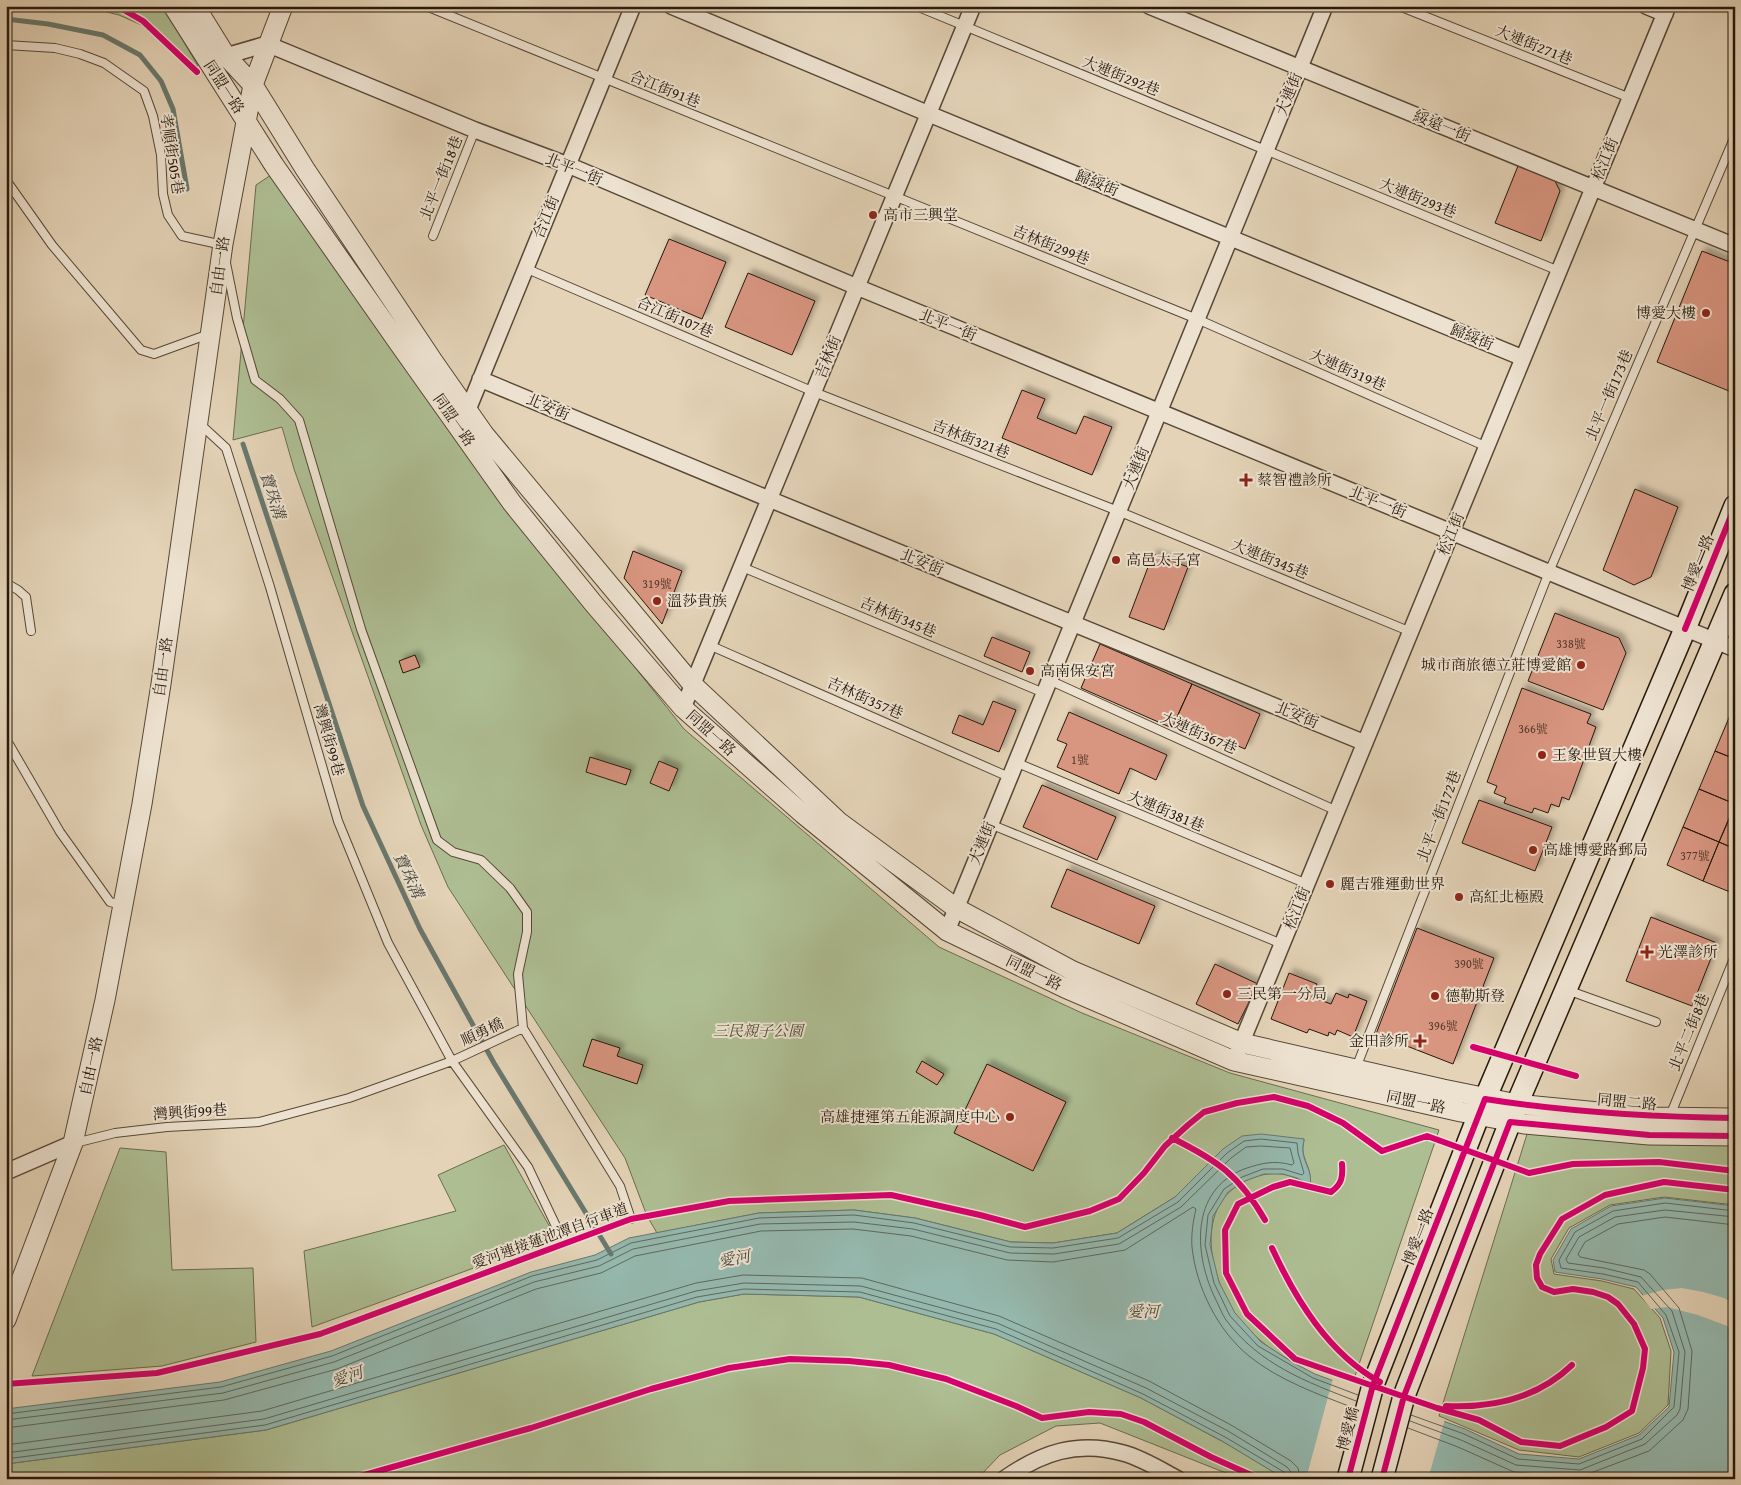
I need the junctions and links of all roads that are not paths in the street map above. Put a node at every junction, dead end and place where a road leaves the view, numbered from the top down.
1 (173, 6) edge
2 (195, 6) edge
3 (283, 6) edge
4 (426, 6) edge
5 (633, 6) edge
6 (671, 6) edge
7 (916, 6) edge
8 (973, 6) edge
9 (1149, 6) edge
10 (1325, 6) edge
11 (1399, 6) edge
12 (1646, 6) edge
13 (1666, 10) edge
14 (965, 27) junction
15 (267, 44) junction
16 (6, 45) edge
17 (218, 61) junction
18 (1300, 68) junction
19 (603, 79) junction
20 (252, 85) junction
21 (1630, 98) junction
22 (928, 114) junction
23 (245, 120) junction
24 (475, 130) junction
25 (1735, 136) edge
26 (1266, 151) junction
27 (568, 166) junction
28 (6, 180) edge
29 (1593, 188) junction
30 (894, 197) junction
31 (1695, 230) junction
32 (433, 236) dead end
33 (1230, 238) junction
34 (222, 244) junction
35 (1735, 246) edge
36 (526, 268) junction
37 (1559, 270) junction
38 (857, 287) junction
39 (1197, 319) junction
40 (211, 333) junction
41 (1523, 358) junction
42 (480, 379) junction
43 (814, 392) junction
44 (1159, 412) junction
45 (464, 420) junction
46 (199, 423) junction
47 (1487, 447) junction
48 (770, 499) junction
49 (1735, 506) edge
50 (1118, 511) junction
51 (1452, 532) junction
52 (742, 567) junction
53 (1549, 572) junction
54 (6, 583) edge
55 (1735, 594) edge
56 (1072, 623) junction
57 (1685, 629) junction
58 (31, 631) dead end
59 (1411, 632) junction
60 (1715, 641) junction
61 (709, 645) junction
62 (1735, 649) edge
63 (693, 685) junction
64 (1046, 686) junction
65 (683, 708) junction
66 (6, 739) edge
67 (1365, 743) junction
68 (1016, 762) junction
69 (1009, 777) junction
70 (1337, 811) junction
71 (990, 824) junction
72 (1307, 884) junction
73 (124, 906) junction
74 (956, 908) junction
75 (946, 931) junction
76 (1282, 944) junction
77 (1735, 956) edge
78 (1565, 989) junction
79 (1656, 1022) dead end
80 (523, 1028) junction
81 (1242, 1043) junction
82 (452, 1061) junction
83 (1234, 1061) junction
84 (1355, 1070) junction
85 (1482, 1107) junction
86 (1513, 1113) junction
87 (1670, 1118) junction
88 (1735, 1118) edge
89 (1735, 1136) edge
90 (73, 1144) junction
91 (6, 1172) edge
92 (630, 1220) dead end
93 (564, 1243) dead end
94 (10, 1300) edge
95 (6, 1320) edge
96 (1373, 1385) joint
97 (1004, 1479) edge
98 (1178, 1479) edge
99 (1348, 1479) edge
100 (1382, 1479) edge

1 - 17 street, 同盟一路
2 - 17 street, 同盟一路
3 - 15 street, 自由一路
4 - 19 lane, 合江街91巷
5 - 19 street, 合江街
6 - 22 street, 歸綏街
7 - 14 lane, 大連街292巷
8 - 14 street, 吉林街
9 - 18 street, 綏遠一街
10 - 18 street, 大連街
11 - 21 lane, 大連街271巷
12 - 13 street
13 - 21 street, 松江街
14 - 22 street, 吉林街
14 - 26 lane, 大連街292巷
15 - 17 street
15 - 20 street, 自由一路
15 - 24 street, 北平一街
16 - 34 lane, 孝順街505巷
17 - 20 street, 同盟一路
17 - 23 street, 同盟一路
18 - 26 street, 大連街
18 - 29 street, 綏遠一街
19 - 27 street, 合江街
19 - 30 lane, 合江街91巷
20 - 23 street, 自由一路
20 - 45 street, 同盟一路
21 - 29 street, 松江街
22 - 30 street, 吉林街
22 - 33 street, 歸綏街
23 - 34 street, 自由一路
23 - 45 street, 同盟一路
24 - 27 street, 北平一街
24 - 32 lane, 北平一街18巷
25 - 31 lane, 北平一街173巷
26 - 33 street, 大連街
26 - 37 lane, 大連街293巷
27 - 36 street, 合江街
27 - 38 street, 北平一街
28 - 40 lane
29 - 31 street, 綏遠一街
29 - 37 street, 松江街
30 - 38 street, 吉林街
30 - 39 lane, 吉林街299巷
31 - 35 street, 綏遠一街
31 - 53 lane, 北平一街173巷
33 - 39 street, 大連街
33 - 41 street, 歸綏街
34 - 40 street, 自由一路
34 - 80 lane
36 - 42 street, 合江街
36 - 43 lane, 合江街107巷
37 - 41 street, 松江街
38 - 43 street, 吉林街
38 - 44 street, 北平一街
39 - 44 street, 大連街
39 - 47 lane, 大連街319巷
40 - 46 street, 自由一路
41 - 47 street, 松江街
42 - 45 street, 合江街
42 - 48 street, 北安街
43 - 48 street, 吉林街
43 - 50 lane, 吉林街321巷
44 - 50 street, 大連街
44 - 51 street, 北平一街
45 - 63 street, 同盟一路
45 - 65 street, 同盟一路
46 - 73 street, 自由一路
46 - 82 lane, 灣興街99巷
47 - 51 street, 松江街
48 - 52 street, 吉林街
48 - 56 street, 北安街
49 - 57 main road, 博愛一路
50 - 56 street, 大連街
50 - 59 lane, 大連街345巷
51 - 53 street, 北平一街
51 - 59 street, 松江街
52 - 61 street, 吉林街
52 - 64 lane, 吉林街345巷
53 - 57 street, 北平一街
53 - 84 lane, 北平一街172巷
54 - 58 lane
55 - 60 main road
56 - 64 street, 大連街
56 - 67 street, 北安街
57 - 60 street, 北平一街
57 - 85 main road, 博愛一路
59 - 67 street, 松江街
60 - 62 street, 北平一街
60 - 78 main road
61 - 63 street, 吉林街
61 - 69 lane, 吉林街357巷
63 - 65 street, 吉林街
63 - 74 street, 同盟一路
64 - 68 street, 大連街
64 - 70 lane, 大連街367巷
65 - 75 street, 同盟一路
66 - 73 lane
67 - 70 street, 松江街
68 - 69 street, 大連街
68 - 72 lane, 大連街381巷
69 - 71 street, 大連街
70 - 72 street, 松江街
71 - 74 street, 大連街
71 - 76 lane
72 - 76 street, 松江街
73 - 90 street, 自由一路
74 - 75 street, 大連街
74 - 81 street, 同盟一路
75 - 83 street, 同盟一路
76 - 81 street, 松江街
77 - 87 lane, 北平二街8巷
78 - 79 lane
78 - 86 main road
80 - 82 lane, 順勇橋
80 - 92 lane
81 - 83 street, 松江街
81 - 84 street, 同盟一路
82 - 90 lane, 灣興街99巷
82 - 93 lane, 灣興街99巷
83 - 85 street, 同盟一路
84 - 85 street, 同盟一路
85 - 86 street, 同盟一路
85 - 96 main road, 博愛一路
86 - 87 street, 同盟二路
86 - 89 street, 同盟二路
86 - 100 main road, bridge
87 - 88 street, 同盟二路
90 - 91 street
90 - 94 street, 自由一路
94 - 95 street, 自由一路
96 - 99 main road, 博愛橋
97 - 98 street

